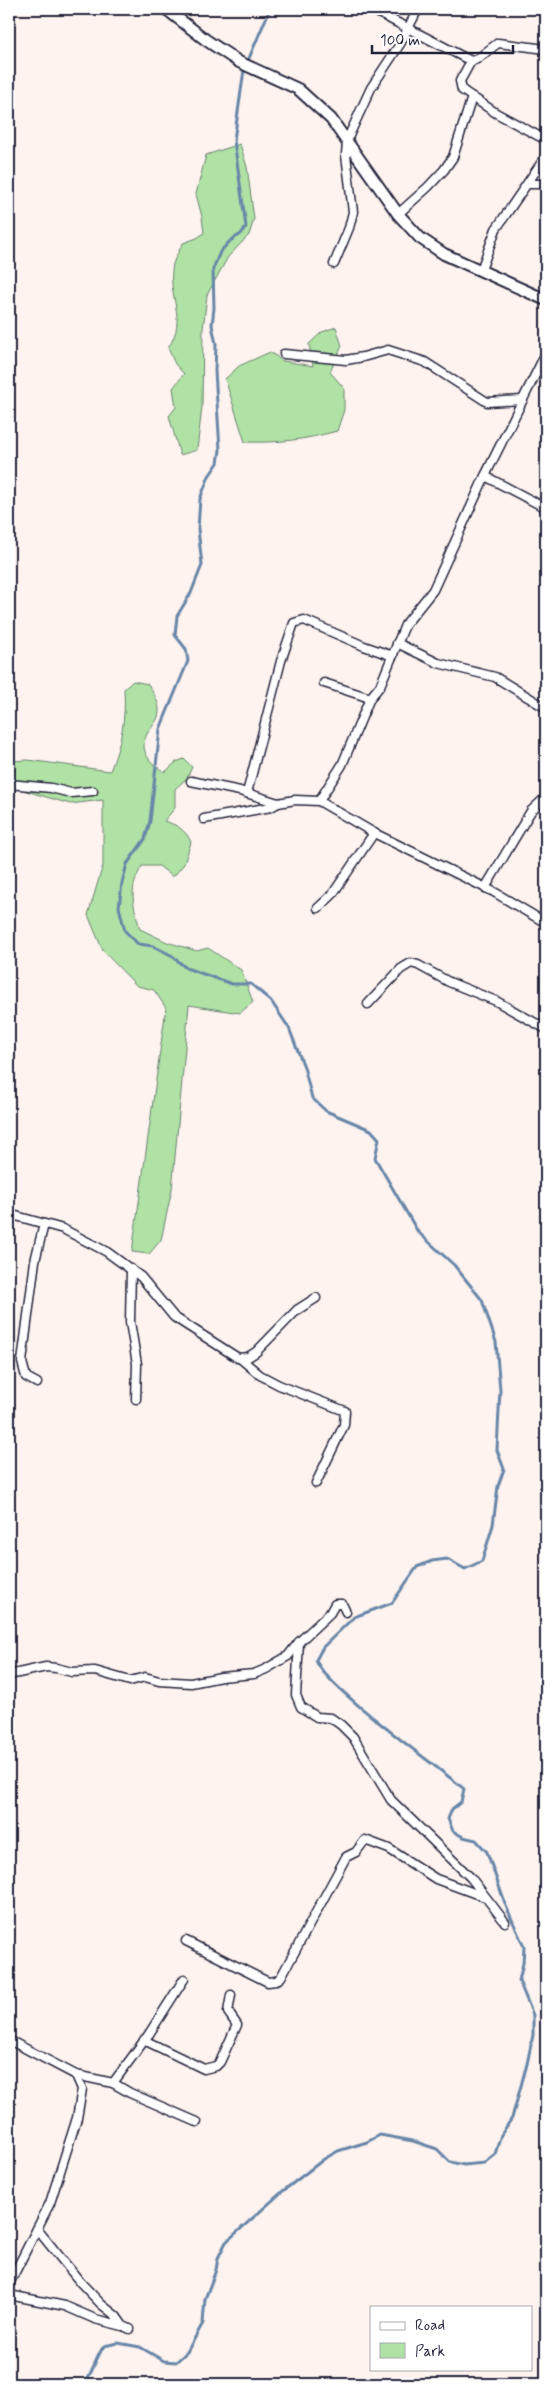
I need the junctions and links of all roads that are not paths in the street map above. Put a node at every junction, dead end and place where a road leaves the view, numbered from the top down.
1 (166, 9) edge
2 (371, 9) edge
3 (418, 9) edge
4 (409, 28) junction
5 (546, 49) edge
6 (470, 61) junction
7 (472, 97) junction
8 (347, 140) junction
9 (546, 140) edge
10 (546, 156) edge
11 (528, 184) junction
12 (546, 184) edge
13 (398, 214) junction
14 (334, 264) dead end
15 (481, 270) junction
16 (546, 300) edge
17 (546, 353) edge
18 (284, 354) dead end
19 (522, 400) junction
20 (485, 476) junction
21 (546, 508) edge
22 (397, 643) junction
23 (393, 656) junction
24 (324, 683) dead end
25 (370, 698) junction
26 (546, 708) edge
27 (191, 781) dead end
28 (9, 784) edge
29 (92, 791) dead end
30 (247, 793) junction
31 (546, 797) edge
32 (319, 801) junction
33 (278, 803) junction
34 (204, 819) dead end
35 (374, 833) junction
36 (485, 888) junction
37 (318, 908) dead end
38 (546, 923) edge
39 (368, 1004) dead end
40 (546, 1028) edge
41 (9, 1214) edge
42 (44, 1224) junction
43 (130, 1269) junction
44 (316, 1298) dead end
45 (241, 1359) junction
46 (37, 1383) dead end
47 (136, 1399) dead end
48 (316, 1482) dead end
49 (346, 1612) dead end
50 (299, 1642) junction
51 (9, 1675) edge
52 (482, 1896) junction
53 (505, 1922) dead end
54 (186, 1941) dead end
55 (184, 1979) dead end
56 (231, 1995) dead end
57 (9, 2040) edge
58 (144, 2040) junction
59 (76, 2075) junction
60 (113, 2083) junction
61 (197, 2122) dead end
62 (37, 2229) junction
63 (9, 2284) edge
64 (9, 2295) edge

1 - 8 street
2 - 4 street
3 - 4 street
4 - 6 street
4 - 8 street
5 - 6 street
6 - 7 street
7 - 9 street
7 - 13 street
8 - 13 street
8 - 14 street
10 - 11 street
11 - 12 street
11 - 15 street
13 - 15 street
15 - 16 street
17 - 19 street
18 - 19 street
19 - 20 street
20 - 21 street
20 - 22 street
22 - 23 street
22 - 26 street
23 - 25 street
23 - 30 street
24 - 25 street
25 - 32 street
27 - 30 street
28 - 29 street
30 - 33 street
31 - 36 street
32 - 33 street
32 - 35 street
33 - 34 street
35 - 36 street
35 - 37 street
36 - 38 street
39 - 40 street
41 - 42 street
42 - 43 street
42 - 46 street
43 - 45 street
43 - 47 street
44 - 45 street
45 - 48 street
49 - 50 street
50 - 51 street
50 - 52 street
52 - 53 street
52 - 54 street
55 - 58 street
56 - 58 street
57 - 59 street
58 - 60 street
59 - 60 street
59 - 62 street
60 - 61 street
62 - 63 street
62 - 64 street

